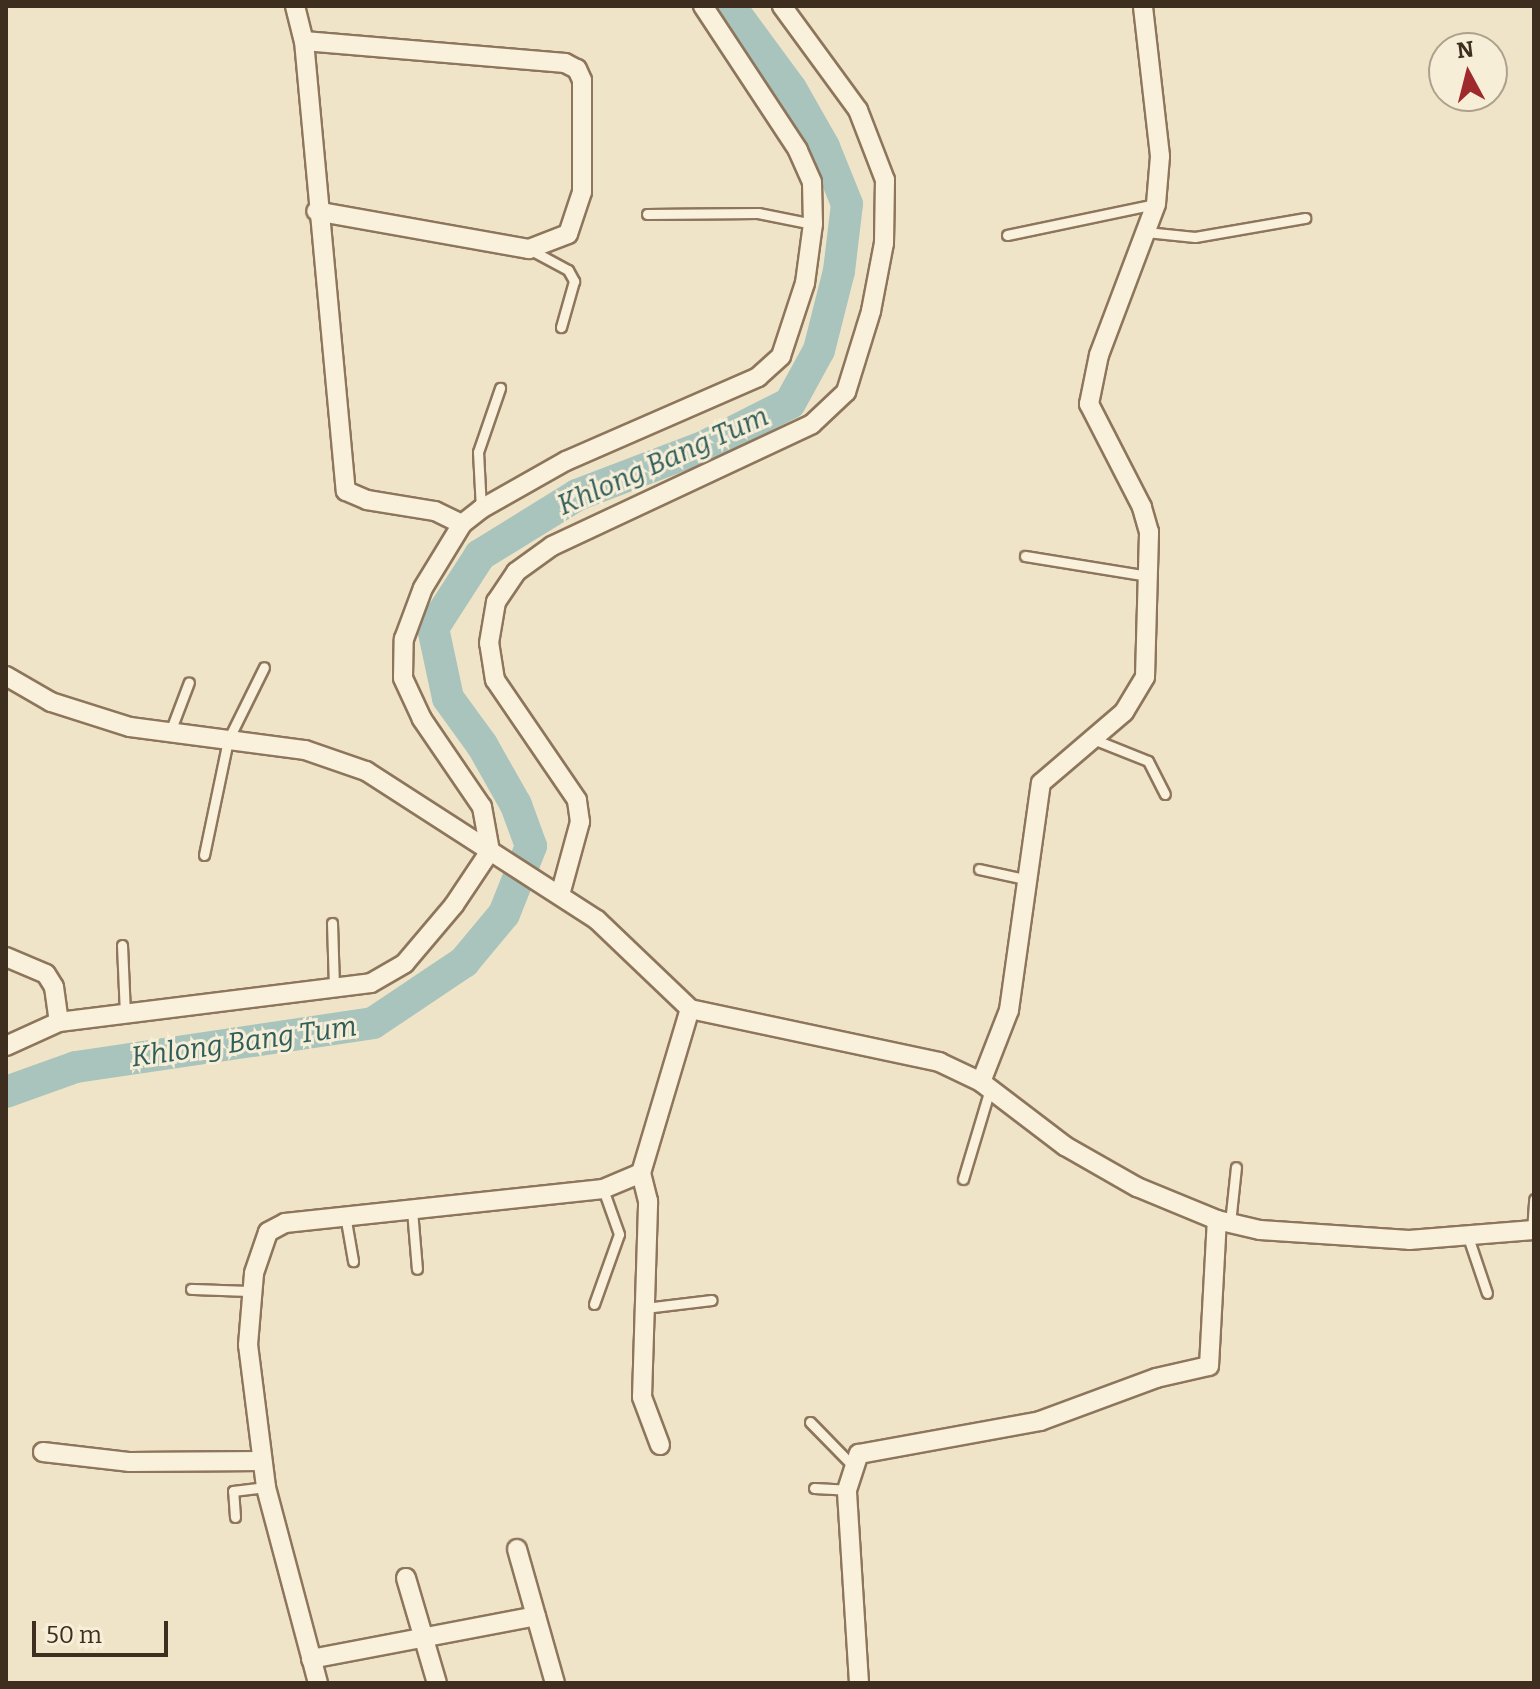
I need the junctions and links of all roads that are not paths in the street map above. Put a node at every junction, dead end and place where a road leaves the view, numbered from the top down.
1 (703, 6) edge
2 (782, 6) edge
3 (1143, 6) edge
4 (297, 7) edge
5 (304, 41) junction
6 (1156, 204) junction
7 (316, 211) junction
8 (647, 214) dead end
9 (1305, 218) dead end
10 (813, 224) junction
11 (1146, 232) junction
12 (1007, 235) dead end
13 (529, 249) junction
14 (561, 327) dead end
15 (500, 388) dead end
16 (481, 509) junction
17 (462, 524) junction
18 (1025, 556) dead end
19 (1151, 577) junction
20 (264, 667) dead end
21 (6, 676) edge
22 (189, 682) dead end
23 (170, 732) junction
24 (1092, 738) junction
25 (228, 740) junction
26 (1165, 794) dead end
27 (494, 854) junction
28 (204, 855) dead end
29 (979, 869) dead end
30 (1029, 880) junction
31 (554, 891) junction
32 (332, 923) dead end
33 (122, 945) dead end
34 (6, 957) edge
35 (334, 992) junction
36 (690, 1009) junction
37 (125, 1015) junction
38 (59, 1022) junction
39 (6, 1046) edge
40 (985, 1086) junction
41 (1236, 1167) dead end
42 (641, 1173) junction
43 (963, 1179) dead end
44 (603, 1189) junction
45 (1534, 1199) edge
46 (412, 1210) junction
47 (345, 1215) junction
48 (1224, 1221) junction
49 (1533, 1230) edge
50 (1468, 1237) junction
51 (353, 1261) dead end
52 (417, 1269) dead end
53 (191, 1289) dead end
54 (251, 1291) junction
55 (1487, 1293) dead end
56 (712, 1300) dead end
57 (594, 1304) dead end
58 (645, 1308) junction
59 (810, 1422) dead end
60 (660, 1445) dead end
61 (43, 1452) dead end
62 (262, 1461) junction
63 (852, 1465) junction
64 (266, 1487) junction
65 (814, 1488) dead end
66 (847, 1490) junction
67 (235, 1517) dead end
68 (517, 1549) dead end
69 (406, 1578) dead end
70 (536, 1616) junction
71 (423, 1638) junction
72 (311, 1659) junction
73 (318, 1683) edge
74 (437, 1683) edge
75 (555, 1683) edge
76 (859, 1683) edge

1 - 10 street
2 - 31 street
3 - 6 street
4 - 5 street
5 - 7 street
5 - 13 street
6 - 11 street
6 - 12 lane
7 - 13 street
7 - 17 street
8 - 10 lane
9 - 11 lane
10 - 16 street
11 - 19 street
13 - 14 lane
15 - 16 lane
16 - 17 street
17 - 27 street
18 - 19 lane
19 - 24 street
20 - 25 lane
21 - 23 street
22 - 23 lane
23 - 25 street
24 - 26 lane
24 - 30 street
25 - 27 street
25 - 28 lane
27 - 31 street
27 - 35 street
29 - 30 lane
30 - 40 street
31 - 36 street
32 - 35 lane
33 - 37 lane
34 - 38 street
35 - 37 street
36 - 40 street
36 - 42 street
37 - 38 street
38 - 39 street
40 - 43 lane
40 - 48 street
41 - 48 lane
42 - 44 street
42 - 58 street
44 - 46 street
44 - 57 lane
45 - 49 lane
46 - 47 street
46 - 52 lane
47 - 51 lane
47 - 54 street
48 - 50 street
48 - 63 street
49 - 50 street
50 - 55 lane
53 - 54 lane
54 - 62 street
56 - 58 lane
58 - 60 street
59 - 63 lane
61 - 62 street
62 - 64 street
63 - 66 street
64 - 67 lane
64 - 72 street
65 - 66 lane
66 - 76 street
68 - 70 street
69 - 71 street
70 - 71 street
70 - 75 street
71 - 72 street
71 - 74 street
72 - 73 street

